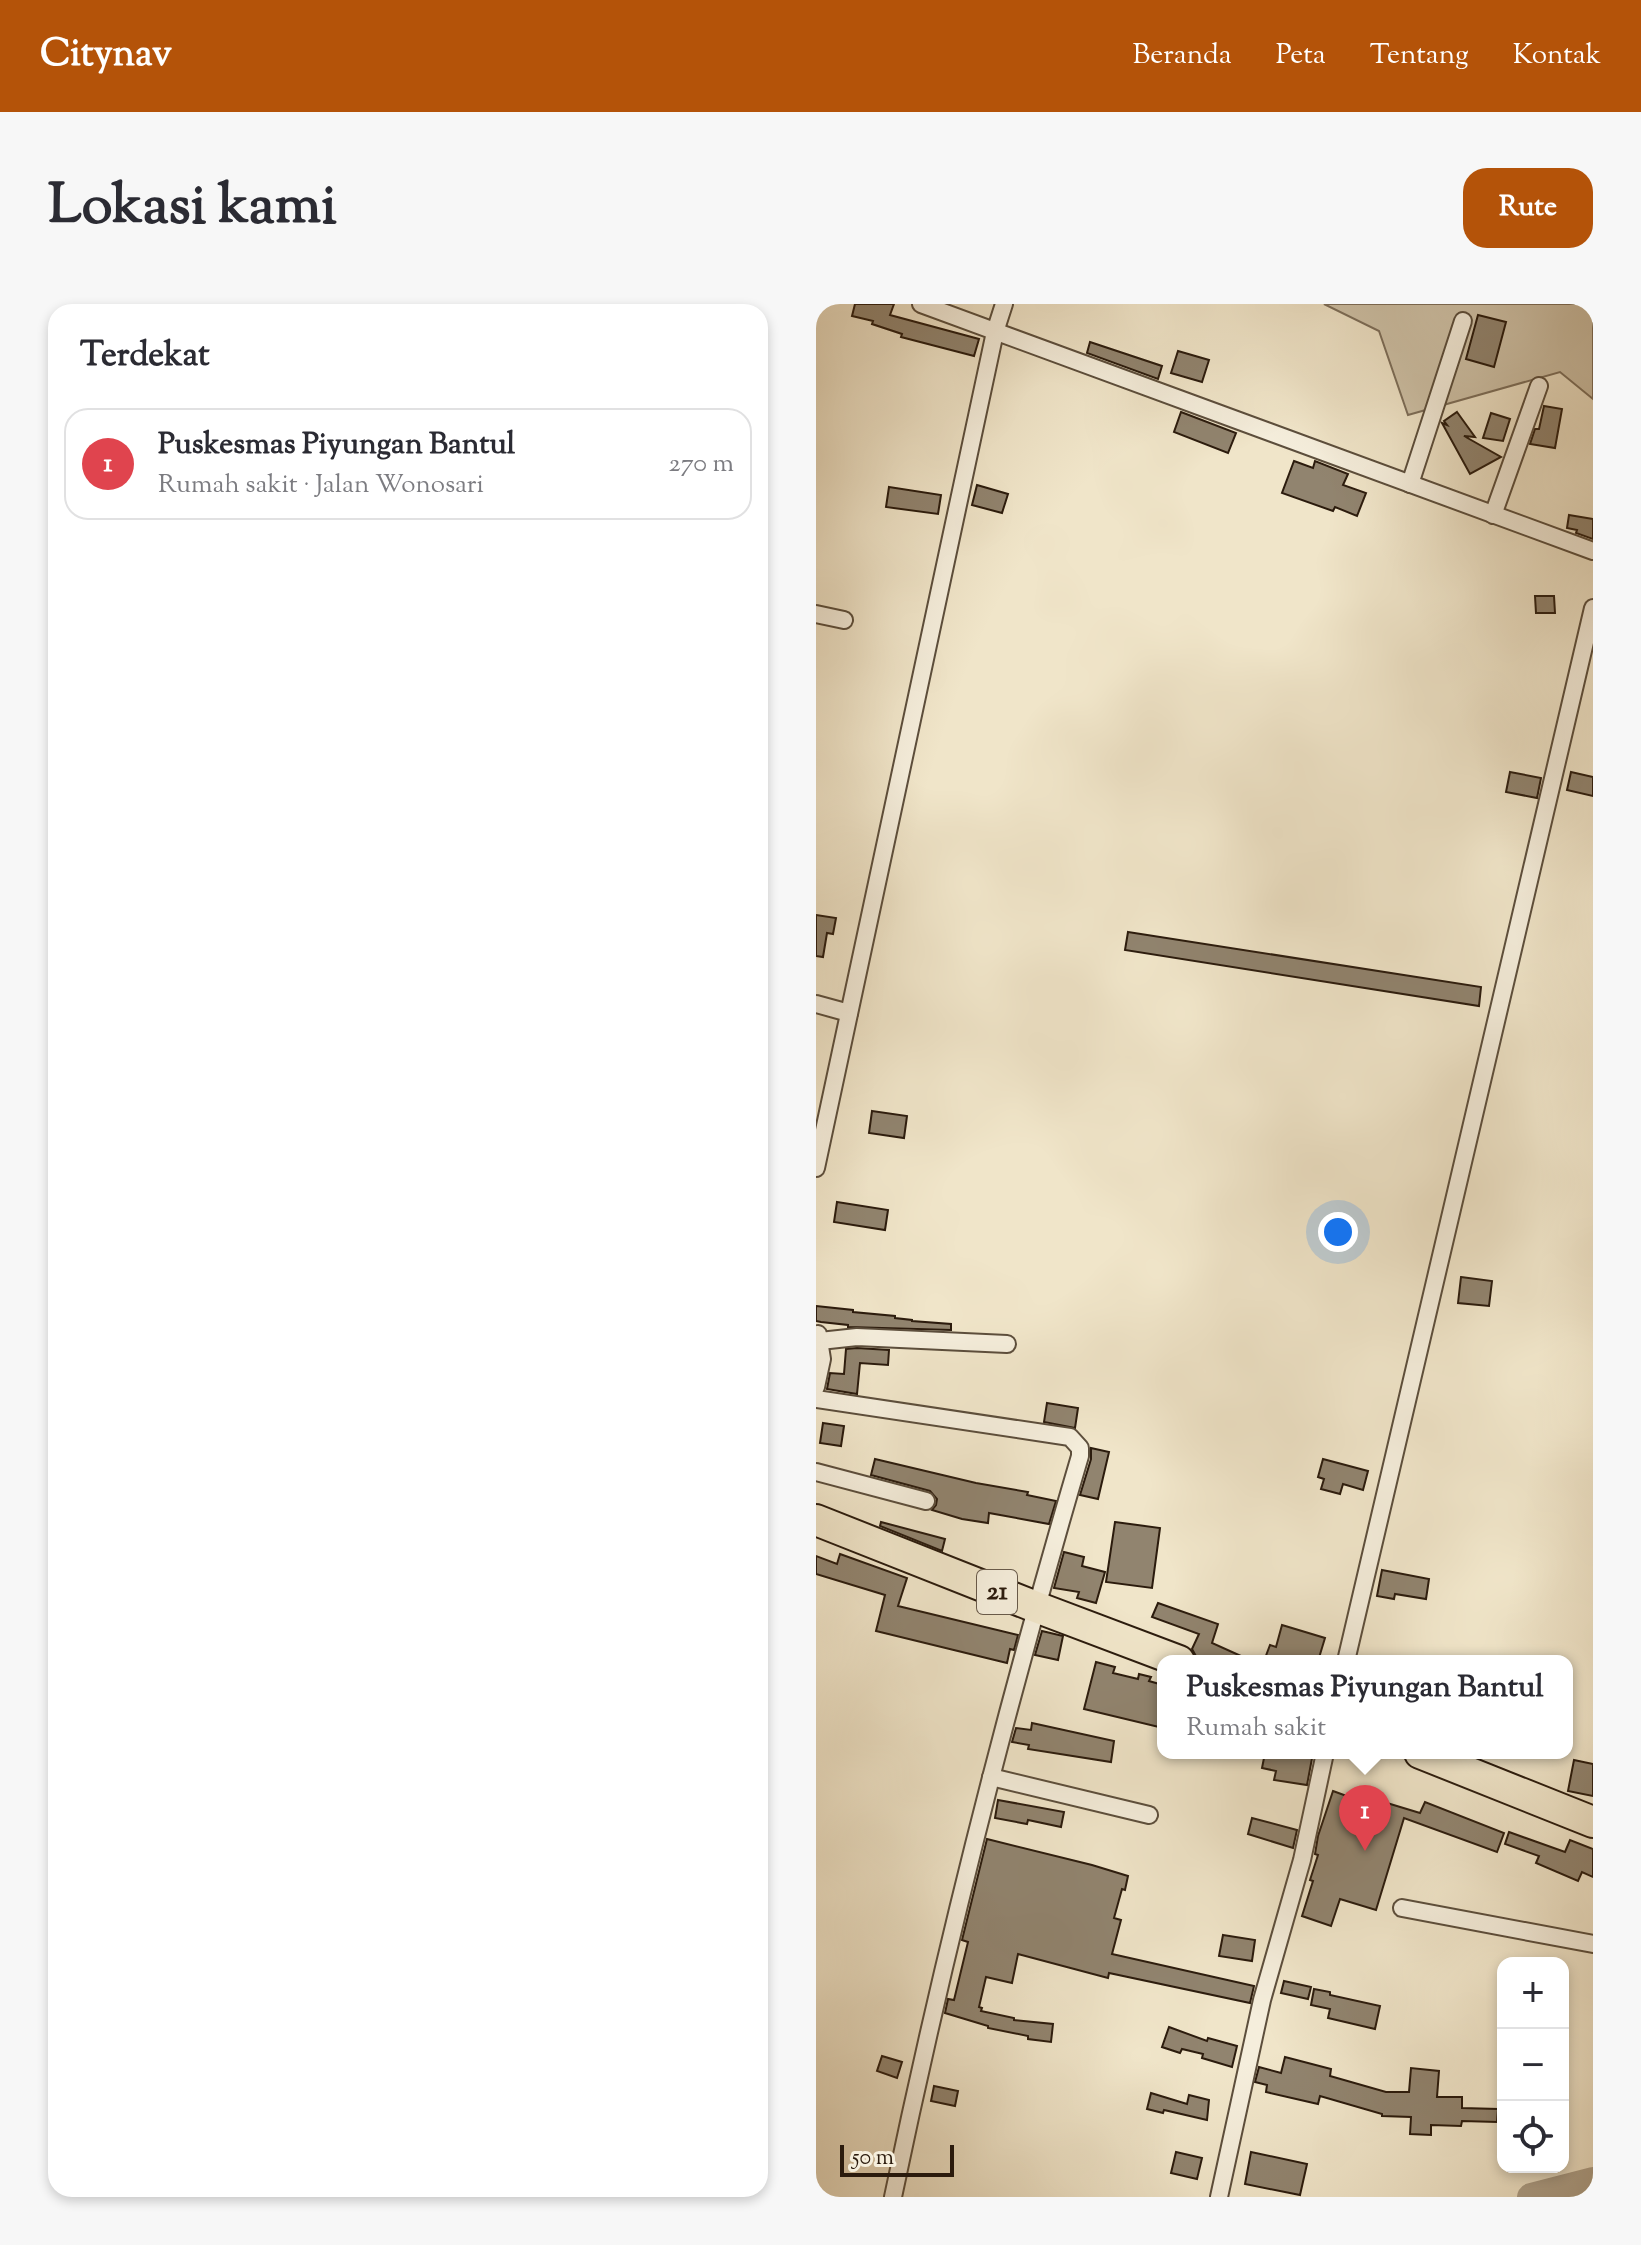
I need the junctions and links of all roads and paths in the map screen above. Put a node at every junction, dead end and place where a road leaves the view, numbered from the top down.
1 (921, 304) edge
2 (1004, 304) edge
3 (1463, 321) dead end
4 (995, 332) junction
5 (1539, 386) dead end
6 (1410, 484) junction
7 (1493, 515) junction
8 (1593, 551) edge
9 (1593, 608) edge
10 (816, 614) edge
11 (844, 620) dead end
12 (816, 1004) edge
13 (849, 1013) junction
14 (816, 1168) edge
15 (818, 1337) edge
16 (1007, 1344) dead end
17 (816, 1387) edge
18 (816, 1399) edge
19 (816, 1472) edge
20 (926, 1501) dead end
21 (816, 1520) edge
22 (1036, 1607) junction
23 (1163, 1655) edge
24 (1347, 1655) edge
25 (1324, 1759) edge
26 (1435, 1759) edge
27 (991, 1777) junction
28 (1149, 1815) dead end
29 (1593, 1822) edge
30 (1402, 1908) dead end
31 (1593, 1944) edge
32 (893, 2197) edge
33 (1219, 2197) edge

1 - 4 street
2 - 4 street
3 - 6 street
4 - 6 street
4 - 13 street
5 - 7 street
6 - 7 street
7 - 8 street
9 - 24 street
10 - 11 street
12 - 13 street
13 - 14 street
15 - 16 street
15 - 17 street
18 - 22 street
19 - 20 street
21 - 22 highway, 21
22 - 23 highway, 21
22 - 27 street
25 - 33 street
26 - 29 highway
27 - 28 street
27 - 32 street
30 - 31 street

